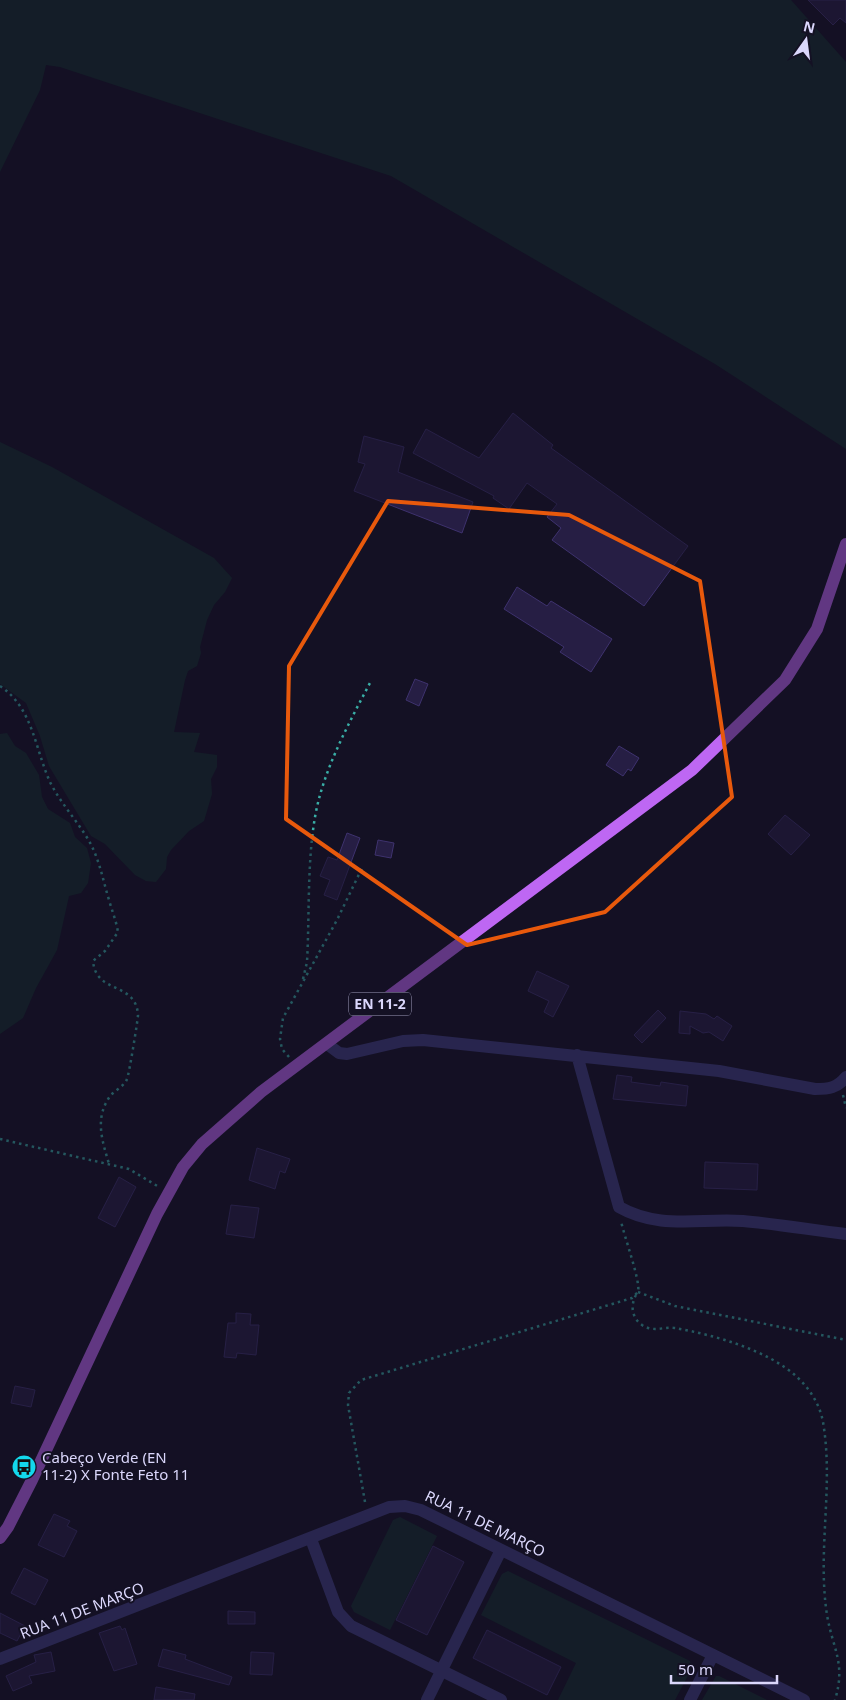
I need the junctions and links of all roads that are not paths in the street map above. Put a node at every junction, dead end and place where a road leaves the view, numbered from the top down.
1 (846, 544) edge
2 (327, 1044) junction
3 (577, 1055) junction
4 (846, 1077) edge
5 (846, 1234) edge
6 (0, 1538) edge
7 (311, 1539) junction
8 (502, 1550) junction
9 (713, 1655) junction
10 (0, 1660) edge
11 (442, 1670) junction
12 (427, 1700) edge
13 (501, 1700) edge
14 (690, 1700) edge
15 (804, 1700) edge

1 - 2 main road, EN 11-2
2 - 3 street
2 - 6 main road, EN 11-2
3 - 4 street
3 - 5 street
7 - 8 street, RUA 11 DE MARÇO
7 - 10 street, RUA 11 DE MARÇO
7 - 11 street
8 - 9 street, RUA 11 DE MARÇO
8 - 11 street
9 - 14 street
9 - 15 street, RUA 11 DE MARÇO
11 - 12 street
11 - 13 street

